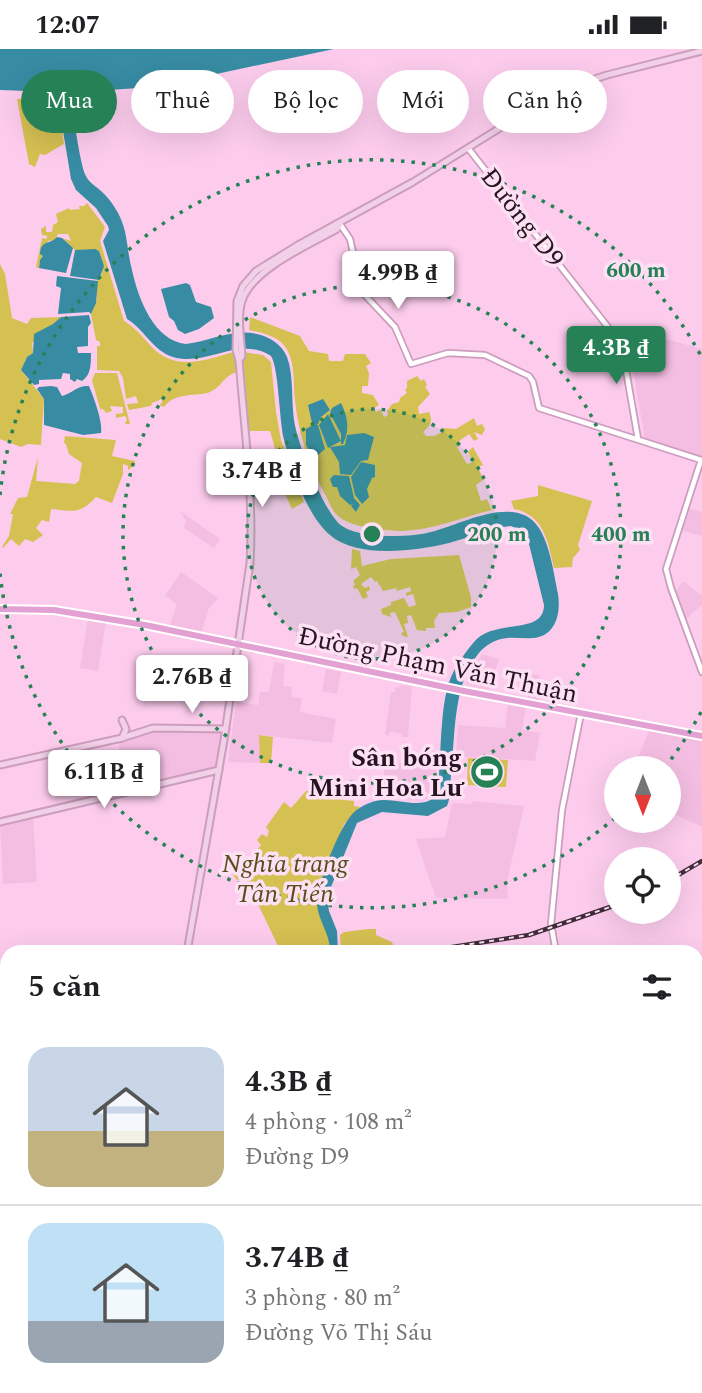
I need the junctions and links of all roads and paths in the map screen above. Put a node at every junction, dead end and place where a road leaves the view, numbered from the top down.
1 (702, 51) edge
2 (468, 148) junction
3 (341, 224) junction
4 (638, 439) junction
5 (0, 609) edge
6 (237, 643) junction
7 (702, 671) edge
8 (581, 713) junction
9 (122, 720) dead end
10 (226, 729) junction
11 (702, 736) edge
12 (122, 737) junction
13 (0, 765) edge
14 (219, 770) junction
15 (0, 822) edge
16 (188, 945) edge
17 (555, 945) edge

1 - 2 main road
2 - 3 main road
2 - 4 street, Đường D9
3 - 4 street
3 - 6 main road
4 - 7 street
5 - 6 main road, Đường Phạm Văn Thuận
6 - 8 main road, Đường Phạm Văn Thuận
6 - 10 main road
8 - 11 main road, Đường Phạm Văn Thuận
8 - 17 street
9 - 12 main road
10 - 12 main road
10 - 14 main road
12 - 13 main road
14 - 15 main road
14 - 16 main road

